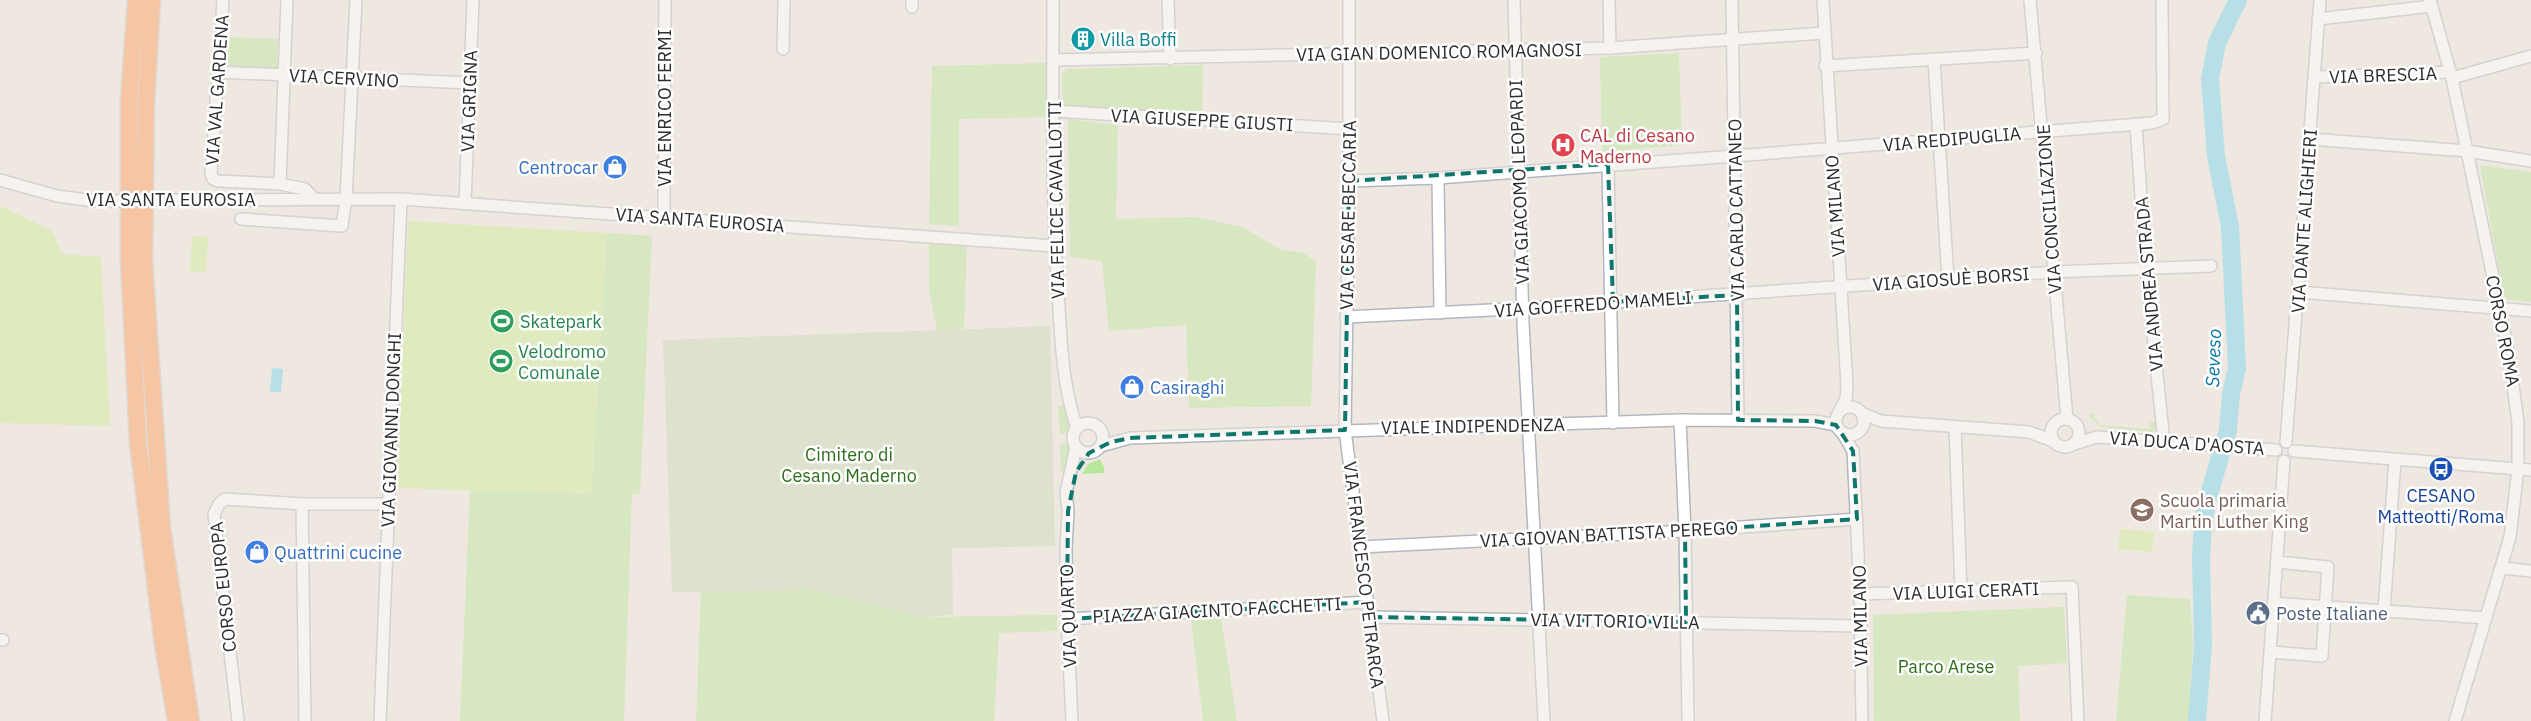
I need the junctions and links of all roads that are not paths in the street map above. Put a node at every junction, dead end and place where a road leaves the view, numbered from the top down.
1 (136, 0) edge
2 (152, 0) edge
3 (223, 0) edge
4 (287, 0) edge
5 (356, 0) edge
6 (473, 0) edge
7 (665, 0) edge
8 (784, 0) edge
9 (1053, 0) edge
10 (1168, 0) edge
11 (1349, 0) edge
12 (1514, 0) edge
13 (1609, 0) edge
14 (1732, 0) edge
15 (1823, 0) edge
16 (2030, 0) edge
17 (2162, 0) edge
18 (2320, 0) edge
19 (2431, 3) edge
20 (2318, 19) junction
21 (1824, 33) junction
22 (1733, 39) junction
23 (1610, 48) junction
24 (783, 49) dead end
25 (1515, 50) junction
26 (1349, 53) junction
27 (2036, 53) junction
28 (2531, 56) edge
29 (1170, 59) junction
30 (1053, 60) junction
31 (1934, 60) junction
32 (1825, 66) junction
33 (217, 72) junction
34 (284, 75) junction
35 (2451, 75) junction
36 (2315, 77) junction
37 (352, 79) junction
38 (470, 83) junction
39 (1054, 111) junction
40 (2136, 125) junction
41 (1350, 129) junction
42 (2043, 131) junction
43 (2310, 139) junction
44 (1940, 140) junction
45 (1831, 148) junction
46 (2467, 151) junction
47 (1735, 156) junction
48 (2531, 161) edge
49 (1608, 164) junction
50 (1520, 171) junction
51 (1438, 178) junction
52 (213, 179) joint
53 (0, 180) edge
54 (1349, 181) junction
55 (280, 184) junction
56 (346, 198) junction
57 (314, 199) junction
58 (401, 199) junction
59 (465, 203) junction
60 (664, 217) junction
61 (241, 219) dead end
62 (1055, 246) junction
63 (2211, 266) dead end
64 (2146, 267) junction
65 (2053, 272) junction
66 (1948, 279) junction
67 (1840, 288) junction
68 (2298, 292) junction
69 (1737, 294) junction
70 (1612, 302) junction
71 (2498, 307) junction
72 (1522, 308) junction
73 (2531, 311) edge
74 (1440, 313) junction
75 (1346, 317) junction
76 (1069, 399) junction
77 (1861, 413) junction
78 (1680, 420) junction
79 (1738, 420) junction
80 (1839, 421) junction
81 (1881, 421) junction
82 (2072, 422) junction
83 (1613, 423) junction
84 (1091, 424) junction
85 (1527, 424) junction
86 (2054, 424) junction
87 (1955, 427) junction
88 (1077, 428) junction
89 (1345, 430) junction
90 (1860, 430) junction
91 (1102, 432) junction
92 (2029, 432) junction
93 (2098, 437) junction
94 (1130, 438) junction
95 (2053, 441) junction
96 (2164, 442) junction
97 (2286, 442) junction
98 (2074, 444) junction
99 (1101, 446) junction
100 (1076, 447) junction
101 (2276, 450) junction
102 (1853, 451) junction
103 (2294, 451) junction
104 (1089, 453) junction
105 (2395, 460) junction
106 (2284, 461) junction
107 (2518, 469) junction
108 (2531, 470) edge
109 (302, 504) junction
110 (387, 504) junction
111 (1068, 511) junction
112 (1857, 519) junction
113 (1685, 531) junction
114 (1534, 537) junction
115 (1360, 547) junction
116 (2276, 562) junction
117 (2502, 568) junction
118 (2531, 571) edge
119 (1960, 591) junction
120 (1860, 594) junction
121 (1368, 602) junction
122 (2274, 603) junction
123 (2326, 607) junction
124 (2384, 611) junction
125 (1370, 617) junction
126 (2486, 618) junction
127 (1067, 619) junction
128 (1538, 619) junction
129 (1686, 622) junction
130 (1861, 626) junction
131 (163, 645) junction
132 (2270, 652) junction
133 (166, 721) edge
134 (176, 721) edge
135 (191, 721) edge
136 (238, 721) edge
137 (305, 721) edge
138 (380, 721) edge
139 (1072, 721) edge
140 (1383, 721) edge
141 (1544, 721) edge
142 (1688, 721) edge
143 (1862, 721) edge
144 (2078, 721) edge
145 (2265, 721) edge
146 (2455, 721) edge

1 - 131 highway
2 - 135 highway
3 - 33 street, VIA VAL GARDENA
4 - 34 street
5 - 37 street
6 - 38 street, VIA GRIGNA
7 - 60 street, VIA ENRICO FERMI
8 - 24 street
9 - 30 street, VIA FELICE CAVALLOTTI
10 - 29 street
11 - 26 street, VIA CESARE BECCARIA
12 - 25 street, VIA GIACOMO LEOPARDI
13 - 23 street
14 - 22 street, VIA CARLO CATTANEO
15 - 21 street, VIA MILANO
16 - 27 street, VIA CONCILIAZIONE
17 - 40 street, VIA REDIPUGLIA
18 - 20 street, VIA DANTE ALIGHIERI
19 - 20 street
19 - 35 street, CORSO ROMA
20 - 36 street, VIA DANTE ALIGHIERI
21 - 22 street, VIA GIAN DOMENICO ROMAGNOSI
21 - 32 street, VIA MILANO
22 - 23 street, VIA GIAN DOMENICO ROMAGNOSI
22 - 47 street, VIA CARLO CATTANEO
23 - 25 street, VIA GIAN DOMENICO ROMAGNOSI
25 - 26 street, VIA GIAN DOMENICO ROMAGNOSI
25 - 50 street, VIA GIACOMO LEOPARDI
26 - 29 street, VIA GIAN DOMENICO ROMAGNOSI
26 - 41 street, VIA CESARE BECCARIA
27 - 31 street
27 - 42 street, VIA CONCILIAZIONE
28 - 35 street, VIA BRESCIA
29 - 30 street, VIA GIAN DOMENICO ROMAGNOSI
30 - 39 street, VIA FELICE CAVALLOTTI
31 - 32 street
31 - 44 street
32 - 45 street, VIA MILANO
33 - 34 street, VIA CERVINO
33 - 52 street, VIA VAL GARDENA
34 - 37 street, VIA CERVINO
34 - 55 street
35 - 36 street, VIA BRESCIA
35 - 46 street, CORSO ROMA
36 - 43 street, VIA DANTE ALIGHIERI
37 - 38 street, VIA CERVINO
37 - 56 street
38 - 59 street, VIA GRIGNA
39 - 41 street, VIA GIUSEPPE GIUSTI
39 - 62 street, VIA FELICE CAVALLOTTI
40 - 42 street, VIA REDIPUGLIA
40 - 64 street, VIA ANDREA STRADA
41 - 54 street, VIA CESARE BECCARIA
42 - 44 street, VIA REDIPUGLIA
42 - 65 street, VIA CONCILIAZIONE
43 - 46 street
43 - 68 street, VIA DANTE ALIGHIERI
44 - 45 street, VIA REDIPUGLIA
44 - 66 street
45 - 47 street, VIA REDIPUGLIA
45 - 67 street, VIA MILANO
46 - 48 street
46 - 71 street, CORSO ROMA
47 - 49 street, VIA REDIPUGLIA
47 - 69 street, VIA CARLO CATTANEO
49 - 50 street, VIA REDIPUGLIA
49 - 70 street
50 - 51 street, VIA REDIPUGLIA
50 - 72 street, VIA GIACOMO LEOPARDI
51 - 54 street, VIA REDIPUGLIA
51 - 74 street
52 - 55 street, VIA SANTA EUROSIA
53 - 57 street, VIA SANTA EUROSIA, bridge
54 - 75 street, VIA CESARE BECCARIA
55 - 57 street, VIA SANTA EUROSIA
56 - 57 street, VIA SANTA EUROSIA
56 - 58 street, VIA SANTA EUROSIA
56 - 61 street, VIA SANTA EUROSIA
58 - 59 street, VIA SANTA EUROSIA
58 - 110 street, VIA GIOVANNI DONGHI
59 - 60 street, VIA SANTA EUROSIA
60 - 62 street, VIA SANTA EUROSIA
62 - 76 street, VIA FELICE CAVALLOTTI
63 - 64 street, VIA GIOSUÈ BORSI
64 - 65 street, VIA GIOSUÈ BORSI
64 - 96 street, VIA ANDREA STRADA
65 - 66 street, VIA GIOSUÈ BORSI
65 - 82 street, VIA CONCILIAZIONE
66 - 67 street, VIA GIOSUÈ BORSI
67 - 69 street, VIA GOFFREDO MAMELI
67 - 80 street, VIA MILANO
68 - 71 street
68 - 97 street, VIA DANTE ALIGHIERI
69 - 70 street, VIA GOFFREDO MAMELI
69 - 79 street, VIA CARLO CATTANEO
70 - 72 street, VIA GOFFREDO MAMELI
70 - 83 street
71 - 73 street
71 - 107 street, CORSO ROMA
72 - 74 street, VIA GOFFREDO MAMELI
72 - 85 street, VIA GIACOMO LEOPARDI
74 - 75 street, VIA GOFFREDO MAMELI
75 - 89 street, VIA CESARE BECCARIA
76 - 84 street, VIA FELICE CAVALLOTTI
76 - 88 street, VIA FELICE CAVALLOTTI
77 - 80 street
77 - 81 street
77 - 90 street, VIA MILANO
78 - 79 street, VIALE INDIPENDENZA
78 - 83 street, VIALE INDIPENDENZA
78 - 113 street
79 - 80 street, VIALE INDIPENDENZA
80 - 90 street
80 - 102 street, VIA MILANO
81 - 87 street
81 - 90 street
82 - 86 street
82 - 93 street, VIA DUCA D'AOSTA
82 - 98 street
83 - 85 street, VIALE INDIPENDENZA
84 - 88 street
84 - 91 street
85 - 89 street, VIALE INDIPENDENZA
85 - 114 street, VIA GIACOMO LEOPARDI
86 - 92 street
86 - 95 street
87 - 92 street
87 - 119 street
88 - 100 street
89 - 94 street, VIALE INDIPENDENZA
89 - 115 street, VIA FRANCESCO PETRARCA
90 - 102 street, VIA MILANO
91 - 94 street, VIALE INDIPENDENZA
91 - 99 street
92 - 95 street
93 - 96 street, VIA DUCA D'AOSTA
93 - 98 street, VIA DUCA D'AOSTA
94 - 99 street, VIALE INDIPENDENZA
95 - 98 street
96 - 101 street, VIA DUCA D'AOSTA
97 - 101 street
97 - 103 street
99 - 104 street
100 - 104 street
100 - 111 street, VIA QUARTO
101 - 106 street
102 - 112 street, VIA MILANO
103 - 105 street
103 - 106 street
104 - 111 street, VIA QUARTO
105 - 107 street
105 - 124 street
106 - 116 street
107 - 108 street
107 - 117 street, CORSO ROMA
109 - 110 street, CORSO EUROPA
109 - 136 street, CORSO EUROPA
109 - 137 street
110 - 138 street, VIA GIOVANNI DONGHI
111 - 127 street, VIA QUARTO
112 - 113 street, VIA GIOVAN BATTISTA PEREGO
112 - 120 street, VIA MILANO
113 - 114 street, VIA GIOVAN BATTISTA PEREGO
113 - 129 street
114 - 115 street, VIA GIOVAN BATTISTA PEREGO
114 - 128 street, VIA GIACOMO LEOPARDI
115 - 121 street, VIA FRANCESCO PETRARCA
116 - 122 street
116 - 123 street
117 - 118 street
117 - 126 street, CORSO ROMA
119 - 120 street, VIA LUIGI CERATI
119 - 144 street, VIA LUIGI CERATI
120 - 130 street, VIA MILANO
121 - 125 street, VIA FRANCESCO PETRARCA
121 - 127 street, PIAZZA GIACINTO FACCHETTI
122 - 123 street
122 - 132 street
123 - 124 street
123 - 132 street
124 - 126 street
125 - 128 street, VIA VITTORIO VILLA
125 - 140 street, VIA FRANCESCO PETRARCA
126 - 146 street, CORSO ROMA
127 - 139 street, VIA QUARTO
128 - 129 street, VIA VITTORIO VILLA
128 - 141 street, VIA GIACOMO LEOPARDI
129 - 130 street, VIA VITTORIO VILLA
129 - 142 street
130 - 143 street, VIA MILANO
131 - 133 highway
131 - 134 highway
132 - 145 street

